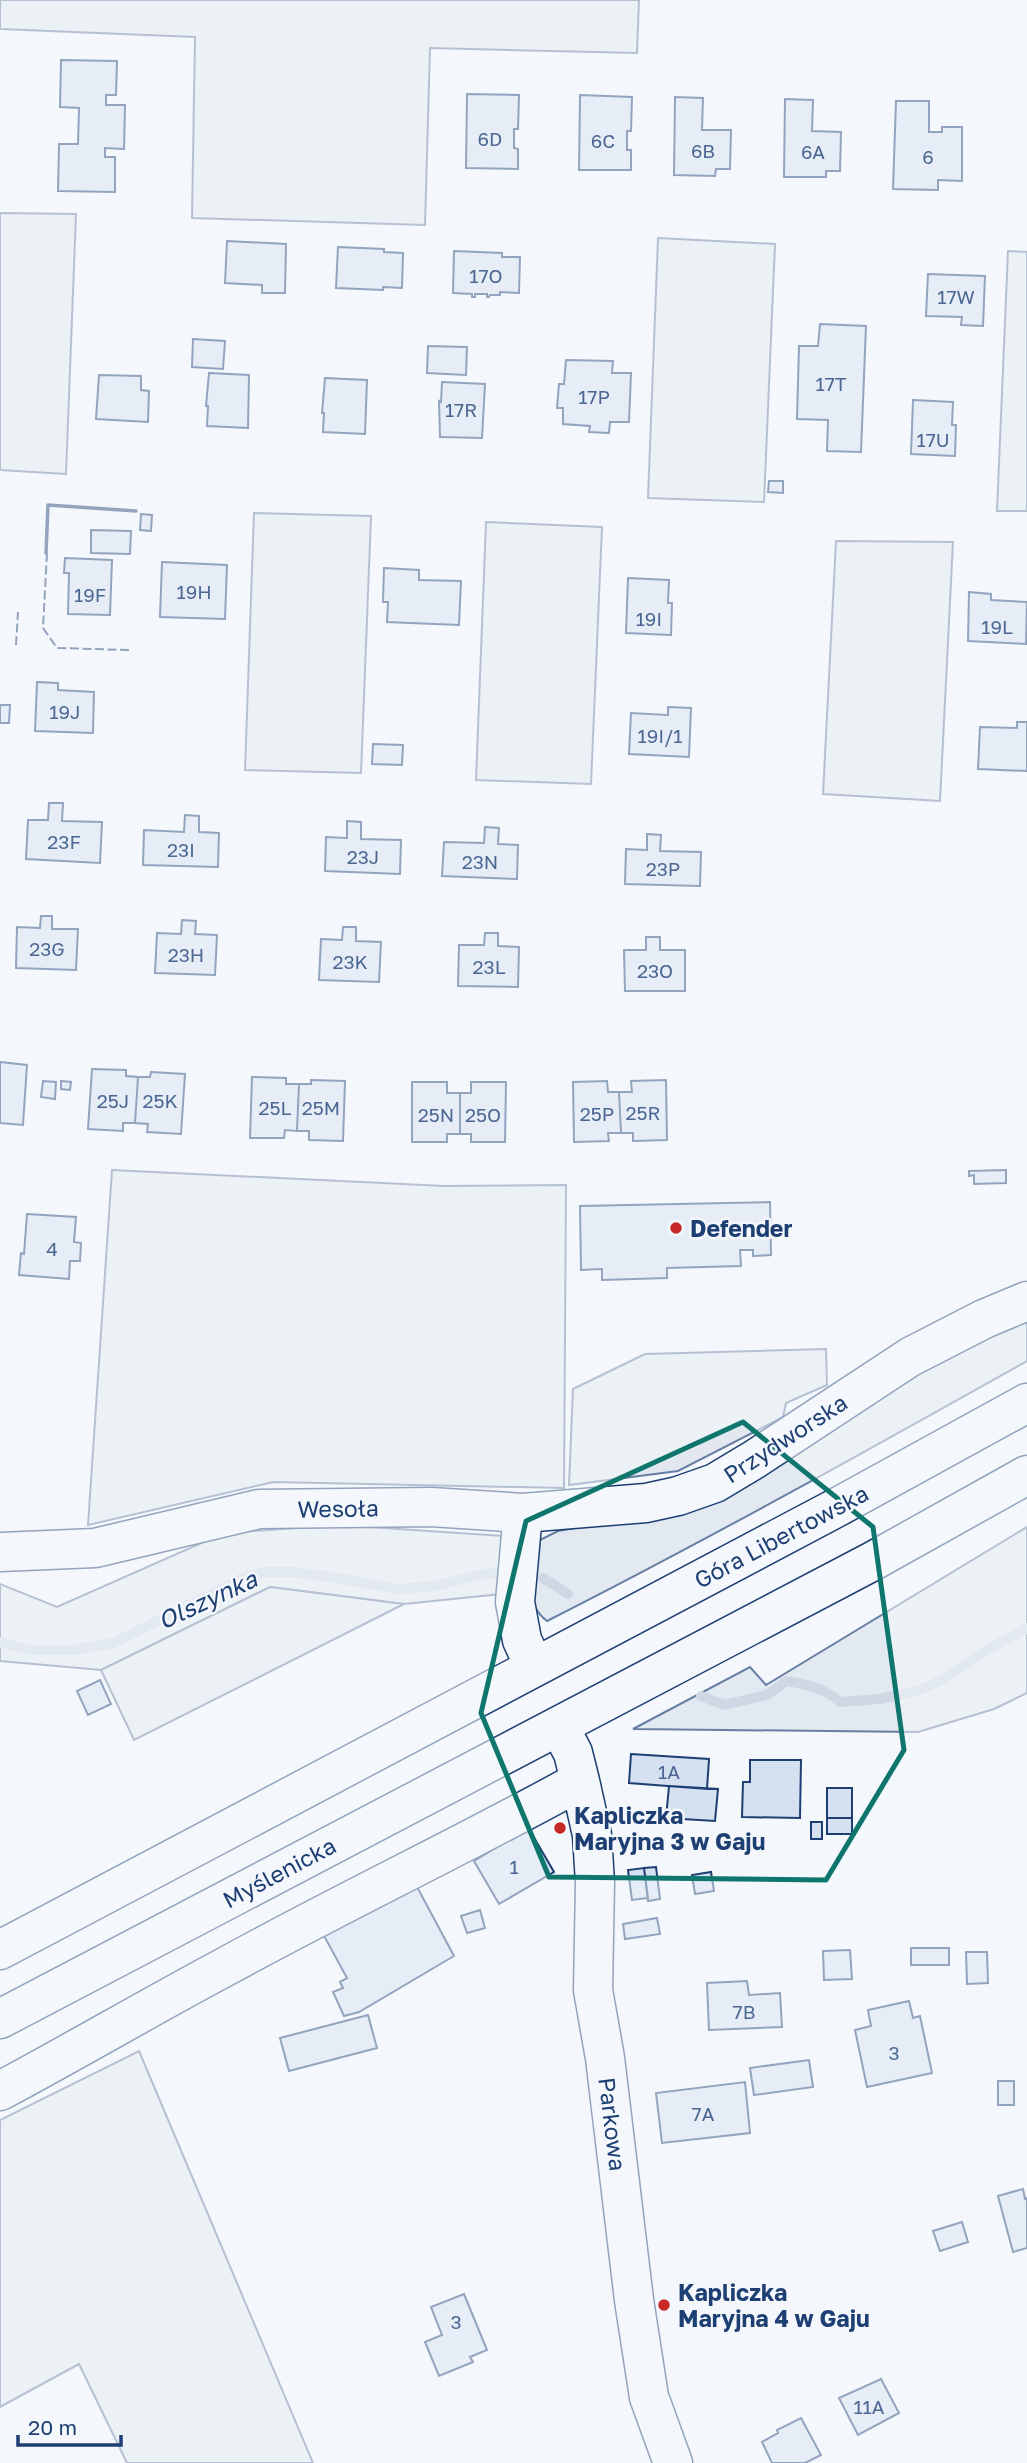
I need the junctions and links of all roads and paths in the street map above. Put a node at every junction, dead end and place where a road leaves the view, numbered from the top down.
1 (1027, 1301) edge
2 (1027, 1403) edge
3 (1027, 1475) edge
4 (523, 1513) junction
5 (0, 1552) edge
6 (534, 1667) junction
7 (559, 1726) junction
8 (580, 1781) junction
9 (0, 1950) edge
10 (0, 2019) edge
11 (0, 2091) edge
12 (673, 2463) edge

1 - 4 main road, Przydworska
2 - 6 main road, Góra Libertowska
3 - 7 main road
4 - 5 main road, Wesoła
4 - 6 main road
6 - 9 main road
7 - 8 main road, Parkowa
7 - 10 main road, Myślenicka
8 - 11 main road
8 - 12 main road, Parkowa

